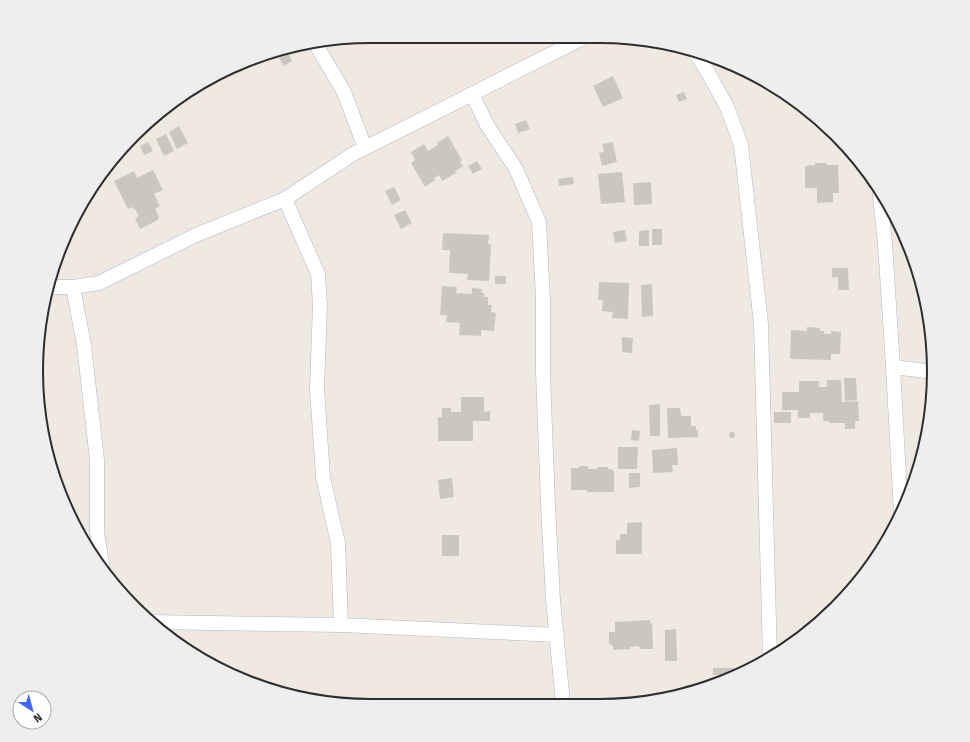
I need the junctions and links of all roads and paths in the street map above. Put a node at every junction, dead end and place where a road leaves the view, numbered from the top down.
1 (573, 43) edge
2 (318, 47) edge
3 (699, 58) edge
4 (472, 94) junction
5 (365, 148) junction
6 (285, 199) junction
7 (880, 203) edge
8 (73, 286) junction
9 (54, 287) edge
10 (893, 367) junction
11 (927, 371) edge
12 (900, 501) edge
13 (101, 557) edge
14 (160, 622) edge
15 (341, 625) junction
16 (557, 636) junction
17 (770, 651) edge
18 (563, 699) edge

1 - 4 street
2 - 5 street
3 - 17 street
4 - 5 street
4 - 16 street
5 - 6 street
6 - 8 street
6 - 15 street
7 - 10 street
8 - 9 street
8 - 13 street
10 - 11 street
10 - 12 street
14 - 15 street
15 - 16 street
16 - 18 street

